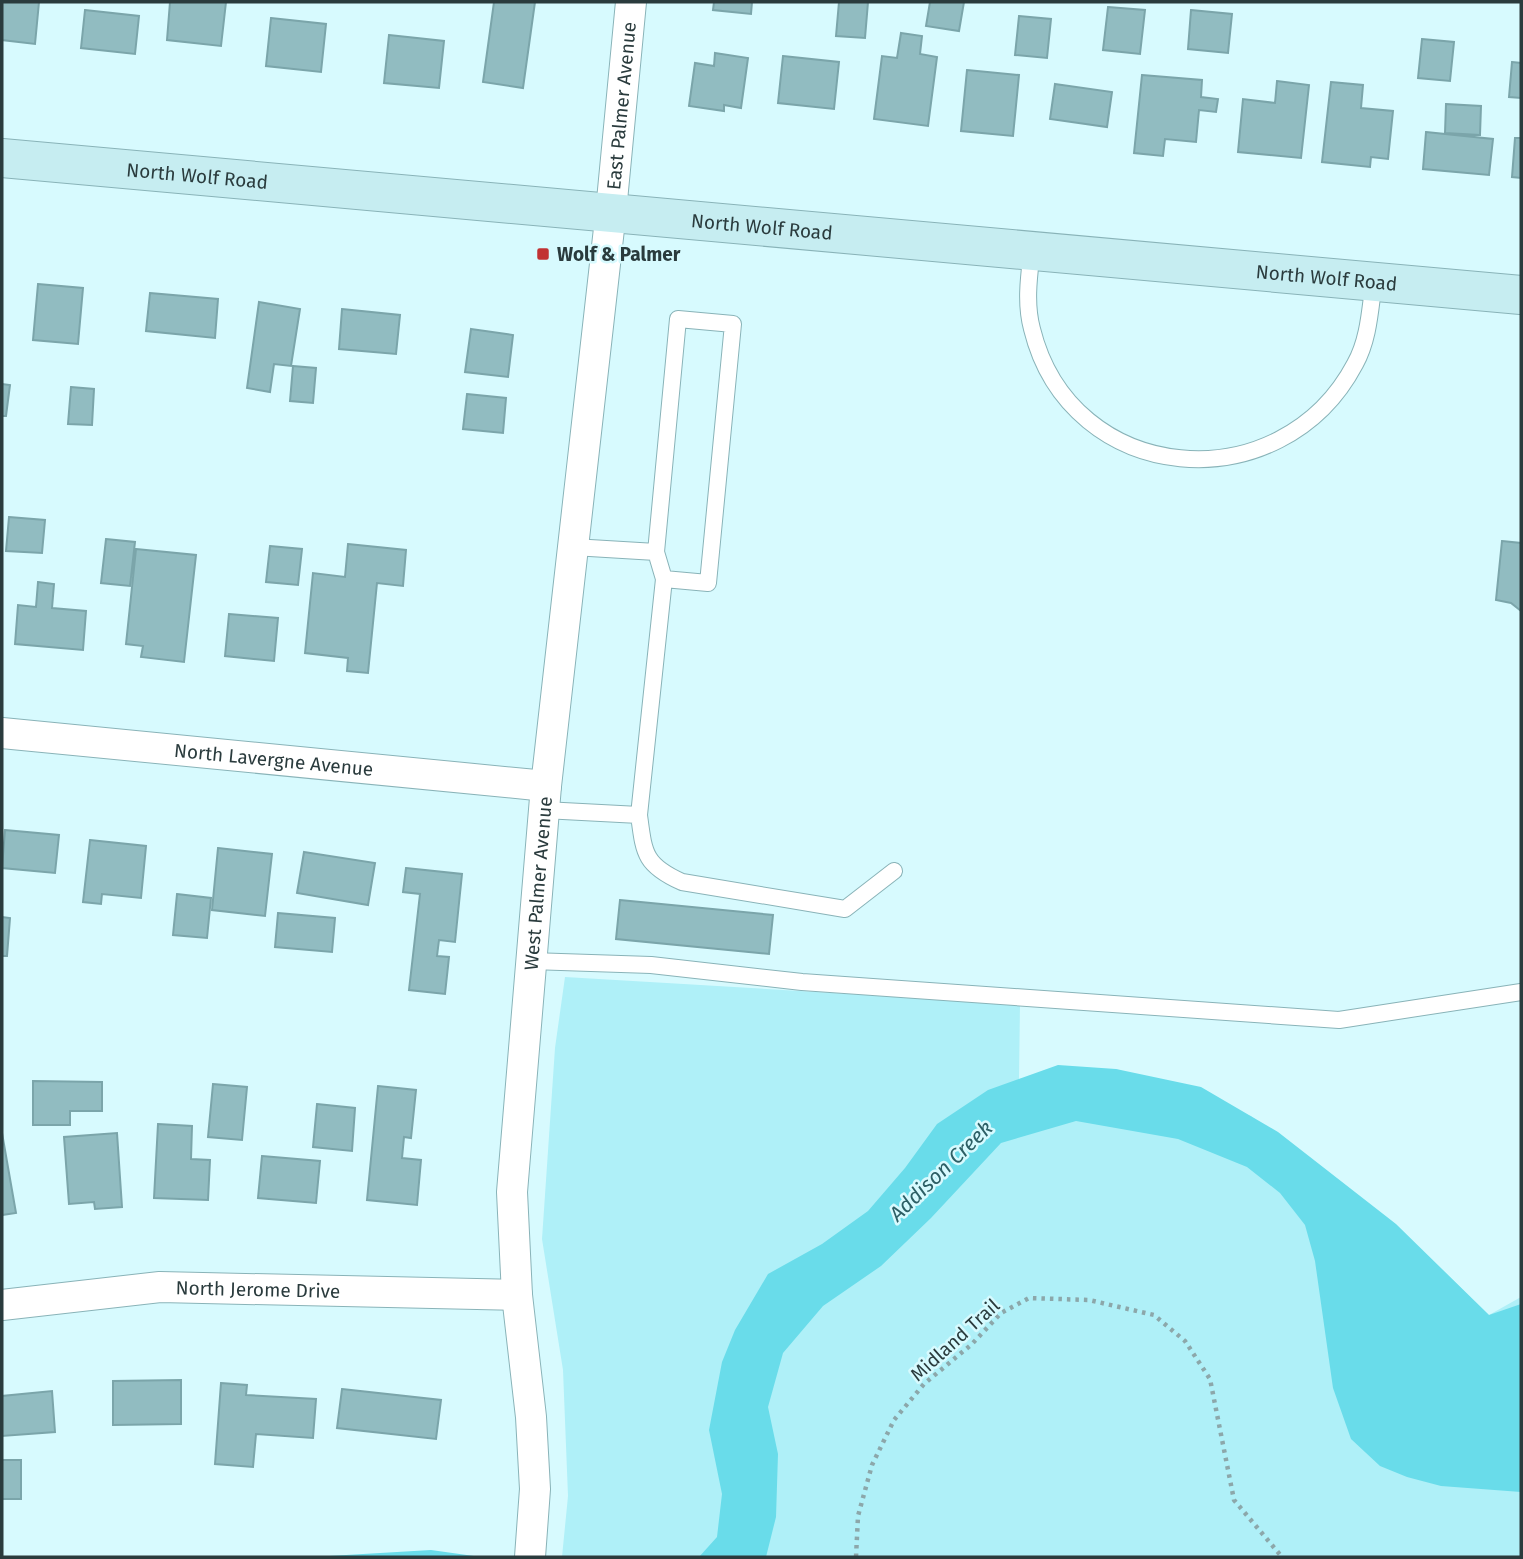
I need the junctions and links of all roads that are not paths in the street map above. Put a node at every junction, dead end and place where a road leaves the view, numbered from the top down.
1 (631, 2) edge
2 (2, 158) edge
3 (611, 211) junction
4 (1031, 250) junction
5 (1374, 281) junction
6 (1521, 295) edge
7 (573, 547) junction
8 (656, 552) junction
9 (664, 579) junction
10 (2, 733) edge
11 (545, 798) junction
12 (639, 815) junction
13 (894, 871) dead end
14 (531, 961) junction
15 (1521, 992) edge
16 (517, 1295) junction
17 (2, 1305) edge
18 (530, 1557) edge

1 - 3 street, East Palmer Avenue
2 - 3 main road, North Wolf Road
3 - 4 main road, North Wolf Road
3 - 7 street, West Palmer Avenue
4 - 5 main road, North Wolf Road
4 - 5 lane
5 - 6 main road, North Wolf Road
7 - 8 lane
7 - 11 street, West Palmer Avenue
8 - 9 lane
8 - 9 lane
9 - 12 lane
10 - 11 street, North Lavergne Avenue
11 - 12 lane
11 - 14 street, West Palmer Avenue
12 - 13 lane
14 - 15 lane
14 - 16 street, West Palmer Avenue
16 - 17 street, North Jerome Drive
16 - 18 street, West Palmer Avenue

